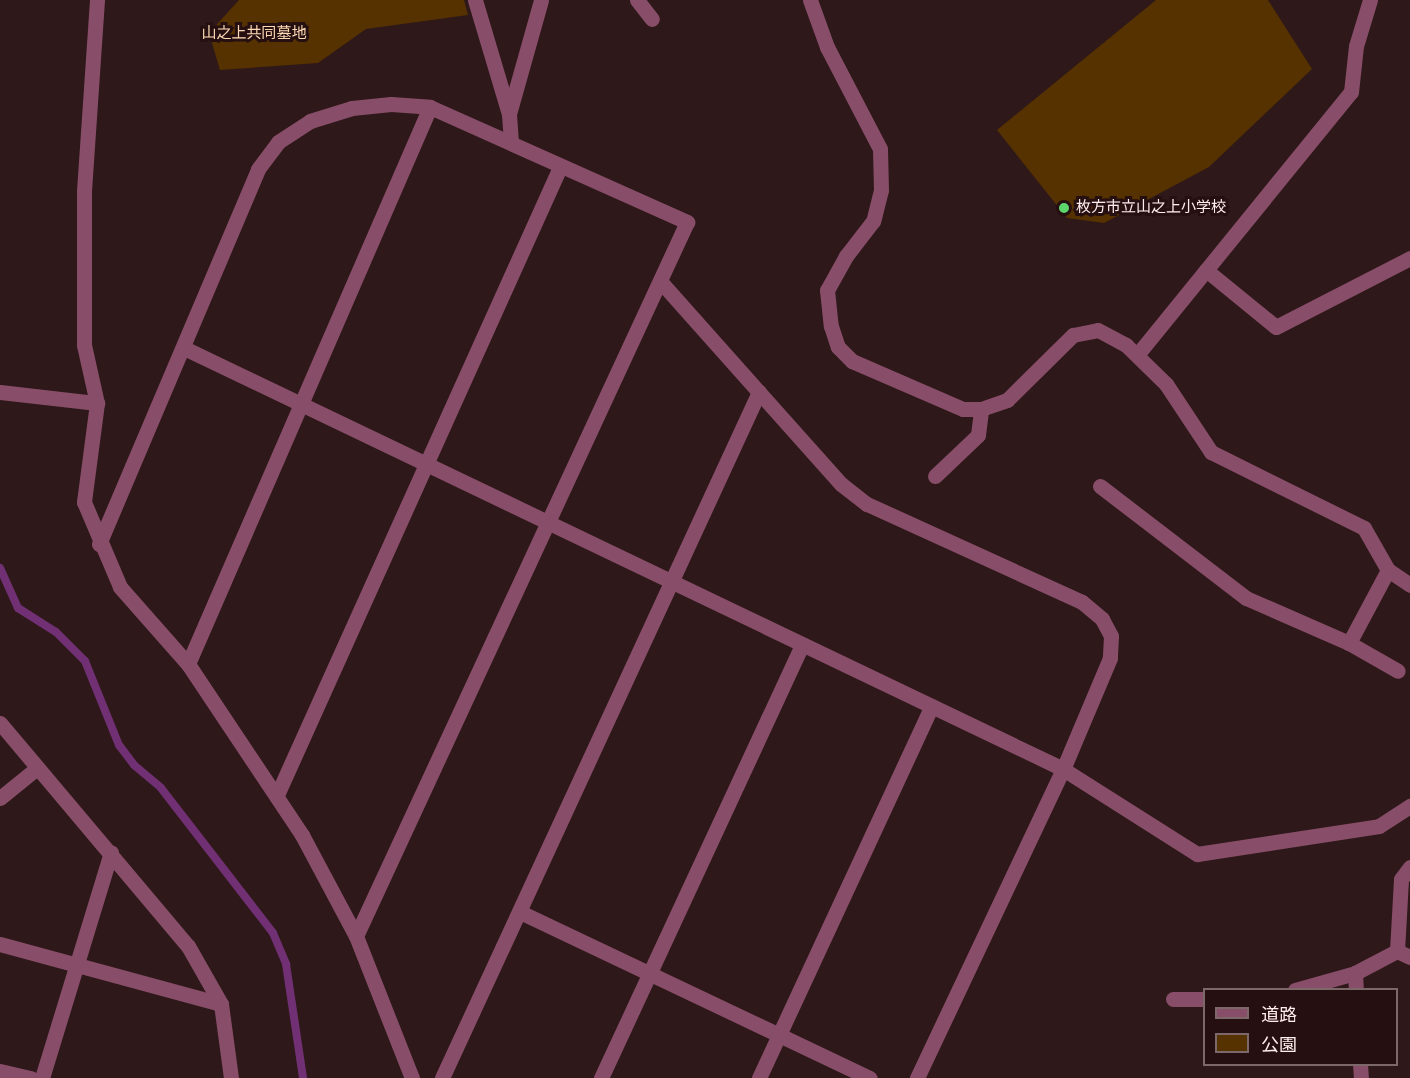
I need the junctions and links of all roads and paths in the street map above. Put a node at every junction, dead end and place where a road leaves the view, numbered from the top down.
1 (97, 0) edge
2 (475, 0) edge
3 (541, 0) edge
4 (637, 0) edge
5 (810, 0) edge
6 (1370, 0) edge
7 (652, 19) dead end
8 (430, 107) junction
9 (509, 114) junction
10 (511, 143) junction
11 (561, 167) junction
12 (1410, 258) edge
13 (1206, 270) junction
14 (660, 281) junction
15 (184, 348) junction
16 (1137, 355) junction
17 (0, 392) edge
18 (759, 392) junction
19 (97, 403) junction
20 (302, 404) junction
21 (981, 409) junction
22 (426, 464) junction
23 (935, 476) dead end
24 (1100, 486) dead end
25 (548, 522) junction
26 (99, 544) junction
27 (1388, 570) junction
28 (672, 581) junction
29 (1410, 585) edge
30 (1349, 643) junction
31 (802, 644) junction
32 (188, 664) junction
33 (1398, 671) dead end
34 (932, 706) junction
35 (0, 723) edge
36 (37, 768) junction
37 (1063, 769) junction
38 (276, 795) junction
39 (0, 798) edge
40 (1410, 806) edge
41 (111, 852) junction
42 (1410, 867) edge
43 (519, 912) junction
44 (356, 936) junction
45 (0, 944) edge
46 (1404, 954) edge
47 (76, 966) junction
48 (1355, 973) junction
49 (649, 974) junction
50 (1302, 988) edge
51 (1356, 988) edge
52 (1173, 999) dead end
53 (1203, 999) edge
54 (221, 1004) junction
55 (779, 1035) junction
56 (0, 1071) edge
57 (31, 1078) edge
58 (42, 1078) edge
59 (231, 1078) edge
60 (412, 1078) edge
61 (442, 1078) edge
62 (600, 1078) edge
63 (759, 1078) edge
64 (870, 1078) edge
65 (917, 1078) edge

1 - 19 street
2 - 9 street
3 - 9 street
4 - 7 street
5 - 21 street
6 - 13 street
8 - 10 street
8 - 15 street
8 - 20 street
9 - 10 street
10 - 11 street
11 - 14 street
11 - 22 street
12 - 13 street
13 - 16 street
14 - 18 street
14 - 25 street
15 - 20 street
15 - 26 street
16 - 21 street
16 - 27 street
17 - 19 street
18 - 28 street
18 - 37 street
19 - 26 street
20 - 22 street
20 - 32 street
21 - 23 street
22 - 25 street
22 - 38 street
24 - 30 street
25 - 28 street
25 - 44 street
26 - 32 street
27 - 29 street
27 - 30 street
28 - 31 street
28 - 43 street
30 - 33 street
31 - 34 street
31 - 49 street
32 - 38 street
34 - 37 street
34 - 55 street
35 - 36 street
36 - 39 street
36 - 41 street
37 - 40 street
37 - 65 street
38 - 44 street
41 - 47 street
41 - 54 street
42 - 46 street
43 - 49 street
43 - 61 street
44 - 60 street
45 - 47 street
46 - 48 street
47 - 54 street
47 - 58 street
48 - 50 street
48 - 51 street
49 - 55 street
49 - 62 street
52 - 53 street
54 - 59 street
55 - 63 street
55 - 64 street
56 - 57 street

